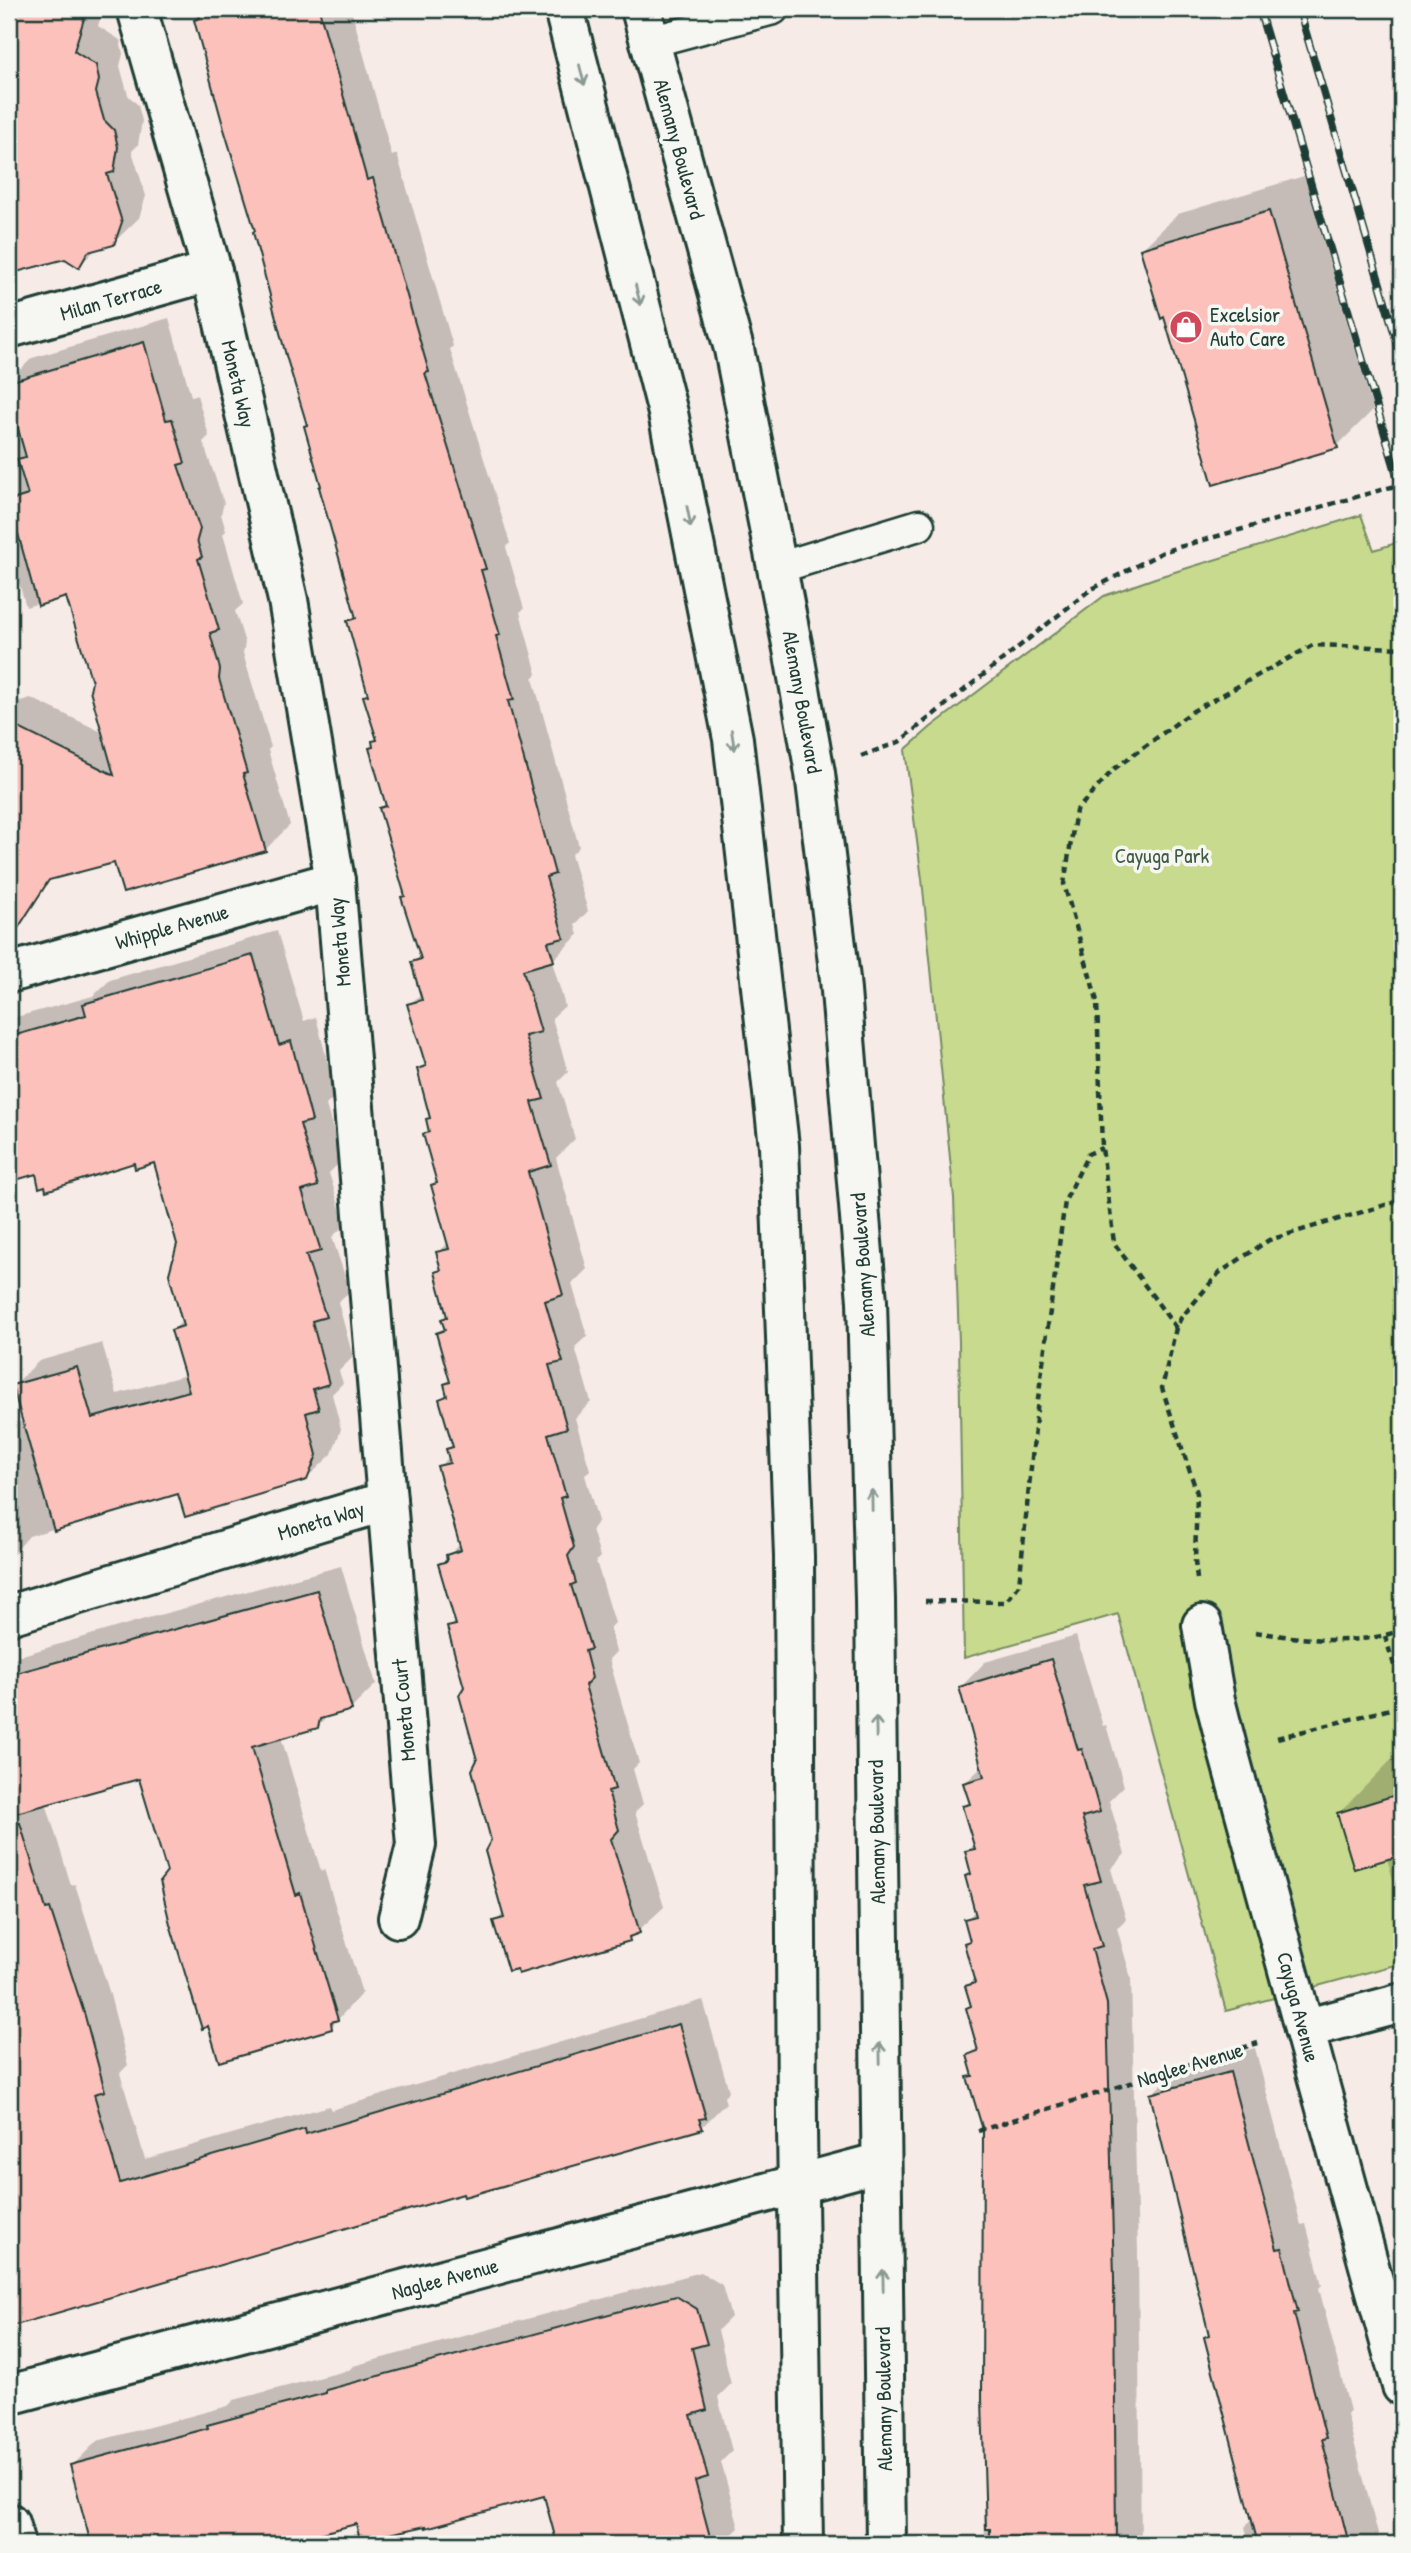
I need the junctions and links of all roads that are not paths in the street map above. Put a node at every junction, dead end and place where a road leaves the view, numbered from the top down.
1 (137, 9) edge
2 (564, 9) edge
3 (773, 9) edge
4 (645, 25) edge
5 (212, 271) junction
6 (9, 328) edge
7 (919, 525) dead end
8 (778, 568) junction
9 (335, 881) junction
10 (9, 972) edge
11 (387, 1501) junction
12 (9, 1615) edge
13 (1202, 1625) road end
14 (398, 1918) dead end
15 (1402, 2003) edge
16 (1304, 2029) junction
17 (881, 2162) junction
18 (797, 2183) junction
19 (1402, 2386) edge
20 (9, 2395) edge
21 (9, 2523) edge
22 (15, 2544) edge
23 (803, 2544) edge
24 (886, 2544) edge

1 - 5 main road, Moneta Way
2 -> 18 main road
3 - 4 lane
4 - 8 main road, Alemany Boulevard
5 - 6 main road, Milan Terrace
5 - 9 main road, Moneta Way
7 - 8 lane
17 -> 8 main road, Alemany Boulevard
9 - 10 main road, Whipple Avenue
9 - 11 main road, Moneta Way
11 - 12 main road, Moneta Way
11 - 14 main road, Moneta Court
13 - 16 main road, Cayuga Avenue
15 - 16 main road
16 - 19 main road, Cayuga Avenue
17 - 18 main road, Naglee Avenue
24 -> 17 main road, Alemany Boulevard
18 - 20 main road, Naglee Avenue
18 - 23 main road
21 - 22 main road

